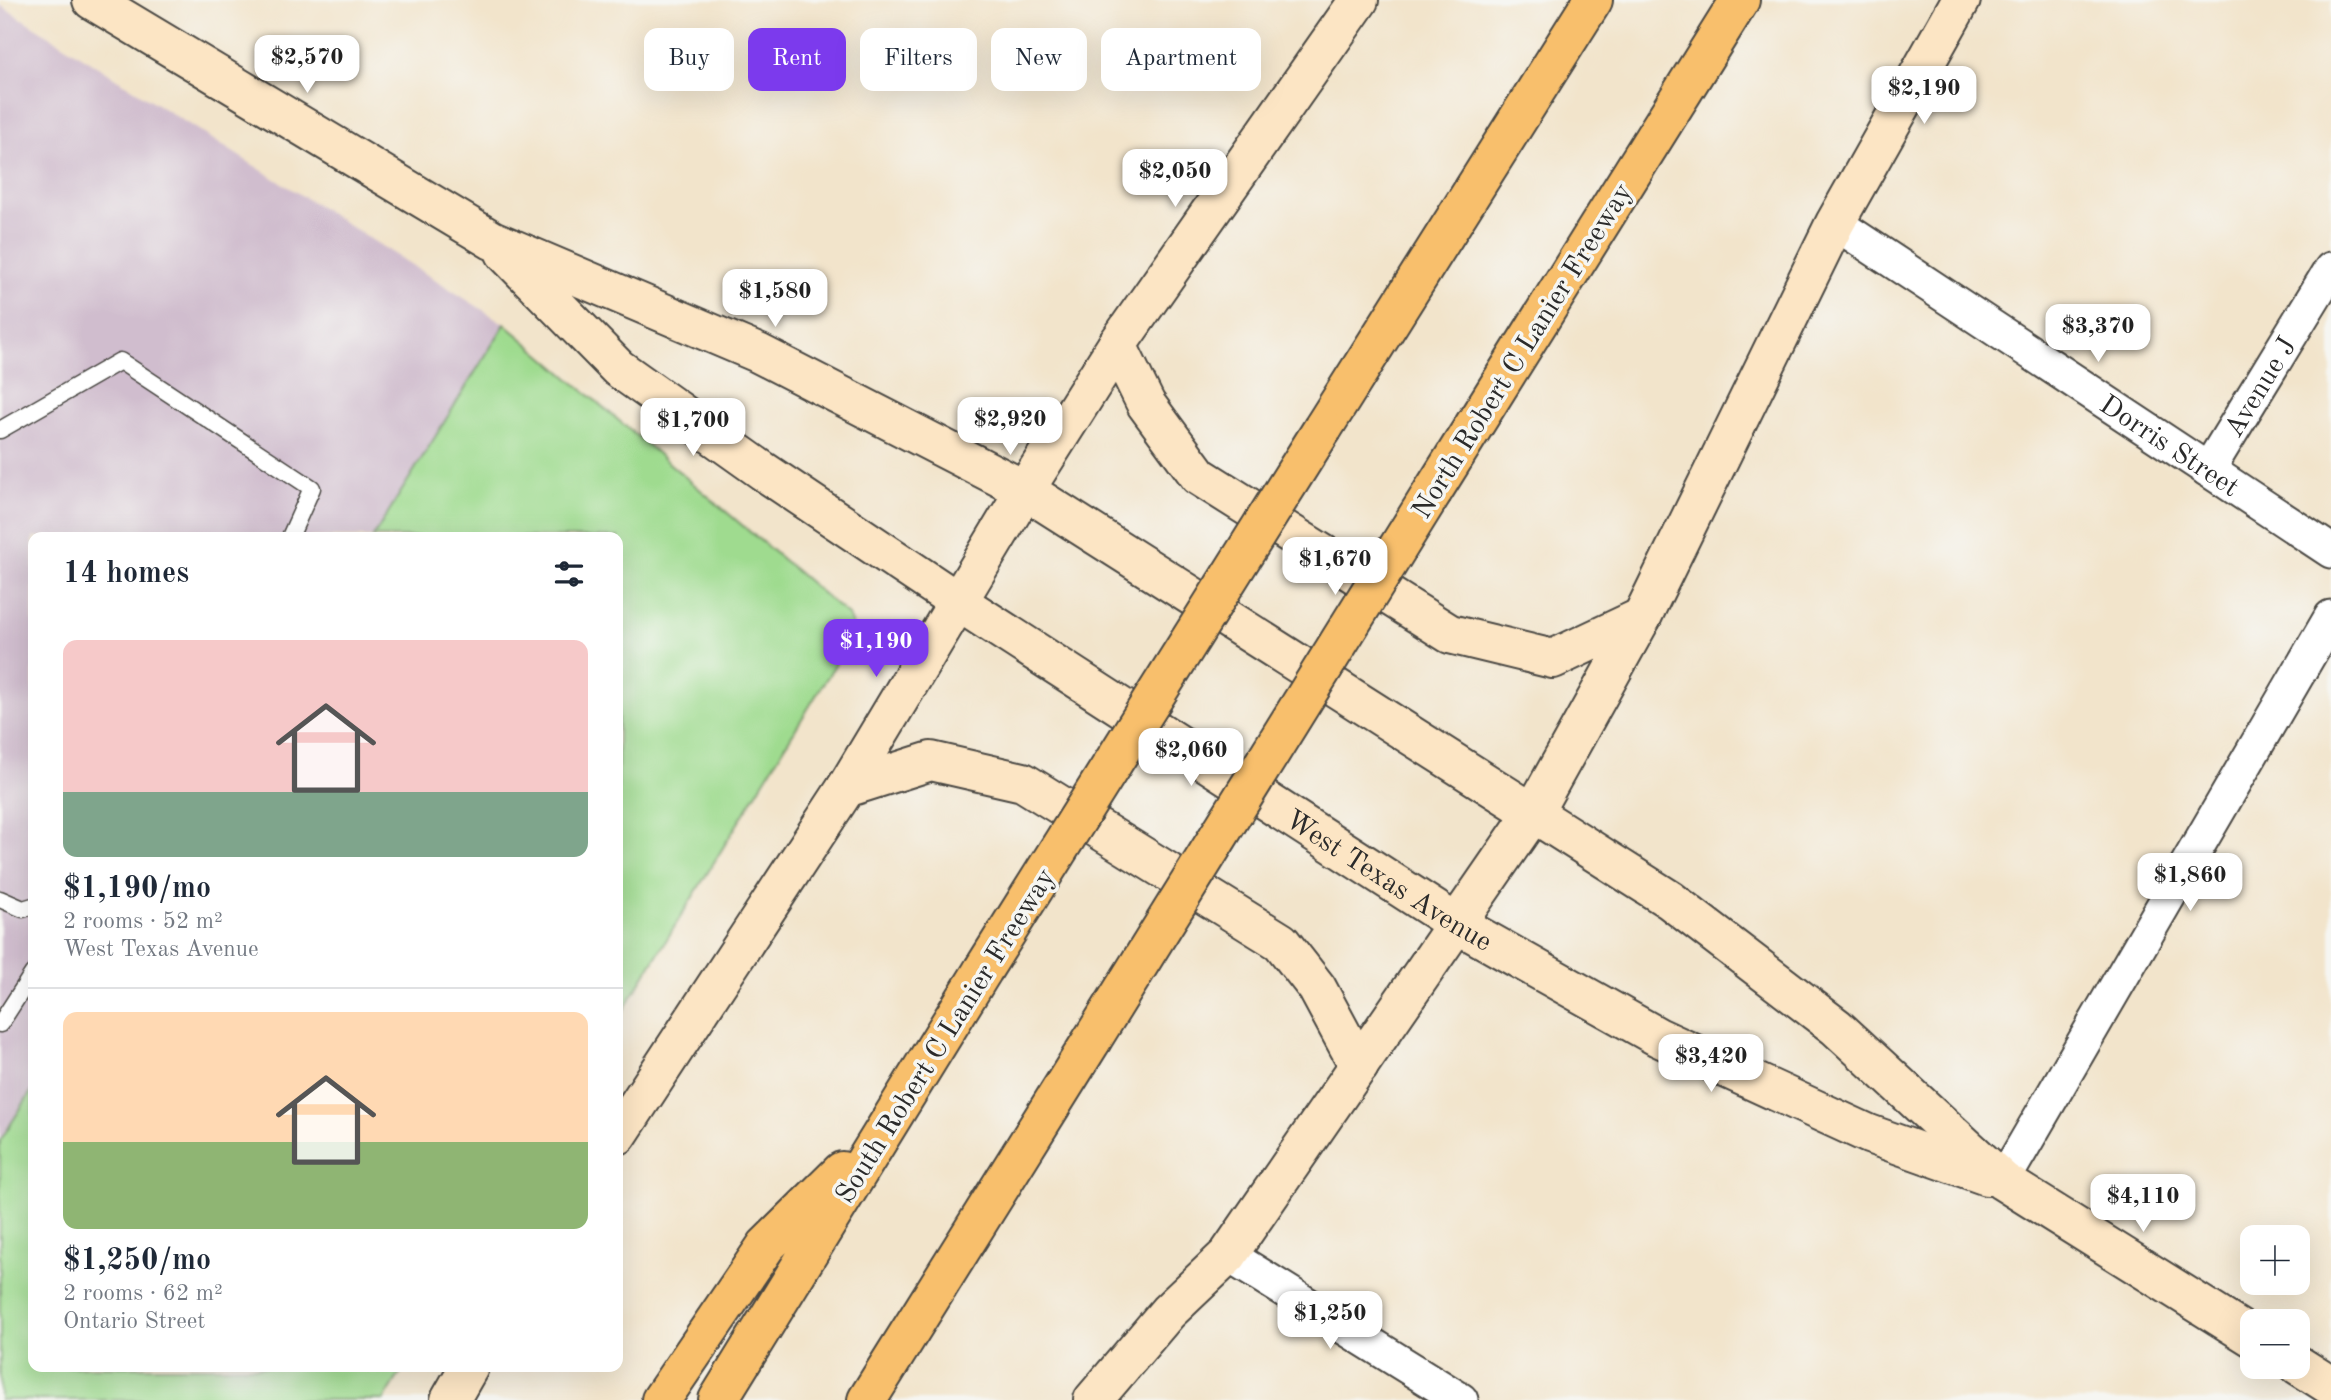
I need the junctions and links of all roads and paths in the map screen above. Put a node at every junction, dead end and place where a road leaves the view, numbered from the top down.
1 (92, 0) edge
2 (1359, 0) edge
3 (1593, 0) edge
4 (1740, 0) edge
5 (1961, 0) edge
6 (1835, 223) junction
7 (492, 240) junction
8 (2331, 269) edge
9 (1117, 345) junction
10 (0, 430) edge
11 (2208, 470) junction
12 (1024, 490) junction
13 (292, 532) edge
14 (2331, 551) edge
15 (957, 601) junction
16 (1642, 617) junction
17 (2331, 617) edge
18 (846, 788) junction
19 (1533, 813) junction
20 (0, 899) edge
21 (28, 907) edge
22 (1457, 924) junction
23 (28, 982) edge
24 (0, 1024) edge
25 (1359, 1066) junction
26 (623, 1127) edge
27 (886, 1128) junction
28 (2003, 1181) junction
29 (1228, 1255) junction
30 (950, 1265) junction
31 (2240, 1329) edge
32 (466, 1372) edge
33 (2310, 1373) edge
34 (2331, 1386) edge
35 (450, 1400) edge
36 (661, 1400) edge
37 (718, 1400) edge
38 (867, 1400) edge
39 (878, 1400) edge
40 (1093, 1400) edge
41 (1461, 1400) edge

1 - 7 street, West Texas Avenue
2 - 9 street
3 - 27 highway, South Robert C Lanier Freeway, bridge
4 - 30 highway, North Robert C Lanier Freeway, bridge
5 - 6 street
6 - 11 street, Dorris Street
6 - 16 street
7 - 12 street, West Texas Avenue
7 - 15 street, West Texas Avenue
8 - 11 street, Avenue J
9 - 12 street
9 - 16 street
10 - 13 lane
11 - 14 street, Dorris Street
12 - 15 street
12 - 19 street, West Texas Avenue
15 - 18 street
15 - 22 street, West Texas Avenue
16 - 19 street
17 - 28 street
18 - 25 street
18 - 26 street
19 - 22 street
19 - 28 street, West Texas Avenue
20 - 21 lane
22 - 25 street
22 - 28 street, West Texas Avenue
23 - 24 lane
25 - 29 street
27 - 36 highway
27 - 37 highway, South Robert C Lanier Freeway
28 - 31 street, West Texas Avenue
29 - 40 street
29 - 41 street
30 - 38 highway
30 - 39 highway
32 - 35 street
33 - 34 street

